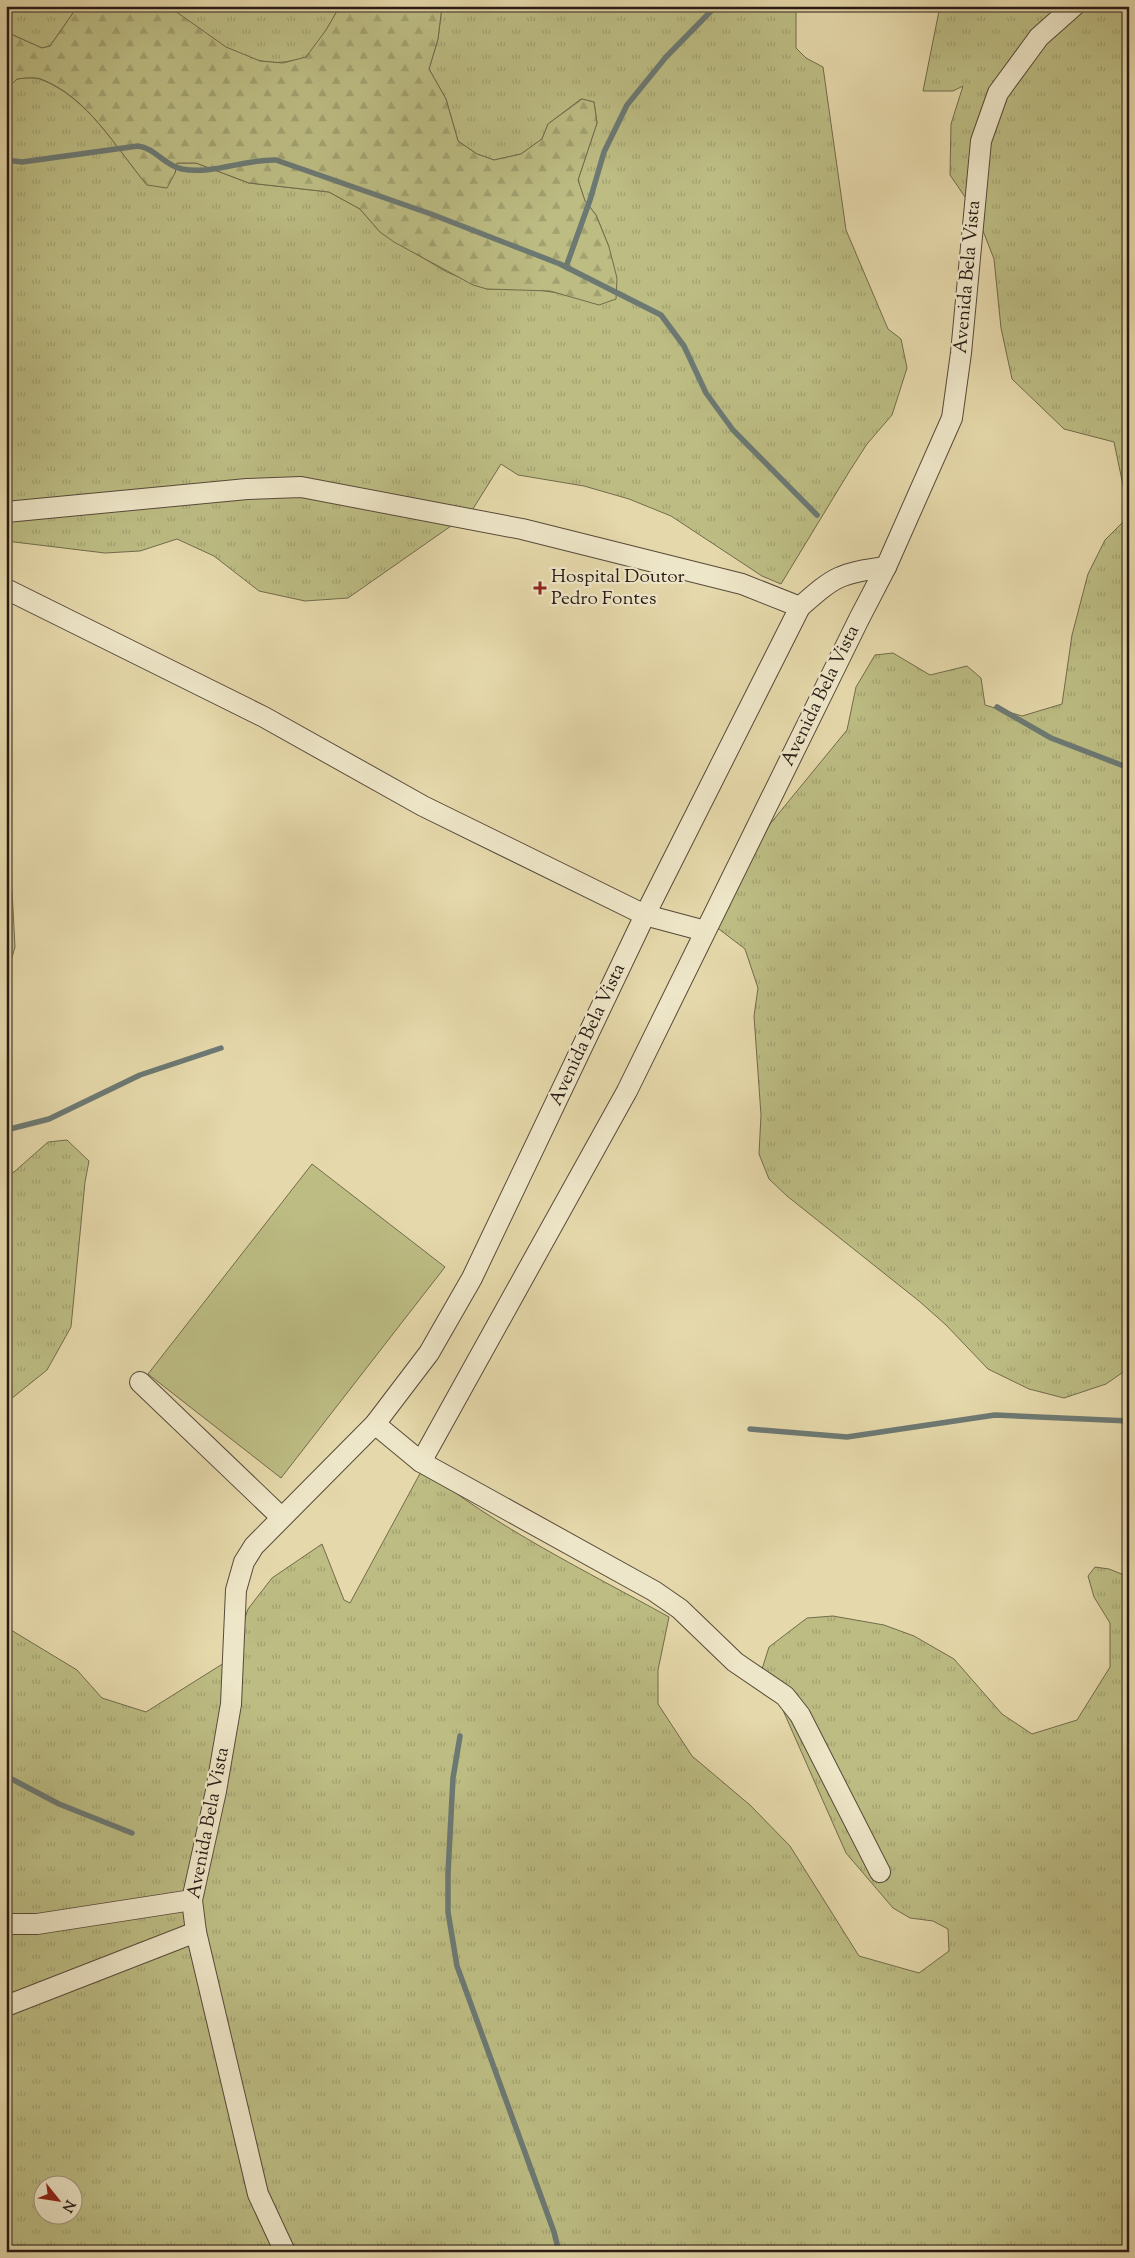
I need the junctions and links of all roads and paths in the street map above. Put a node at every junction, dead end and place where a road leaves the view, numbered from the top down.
1 (1074, 6) edge
2 (6, 512) edge
3 (886, 567) junction
4 (6, 589) edge
5 (800, 607) junction
6 (645, 915) junction
7 (705, 931) junction
8 (140, 1382) dead end
9 (375, 1424) junction
10 (421, 1462) junction
11 (281, 1517) junction
12 (880, 1872) dead end
13 (192, 1900) junction
14 (6, 1924) edge
15 (196, 1932) junction
16 (6, 2006) edge
17 (285, 2252) edge

1 - 3 street, Avenida Bela Vista
2 - 5 street
3 - 5 street, Avenida Bela Vista
3 - 7 street, Avenida Bela Vista
4 - 6 street
5 - 6 street, Avenida Bela Vista
6 - 7 street
6 - 9 street, Avenida Bela Vista
7 - 10 street, Avenida Bela Vista
8 - 11 street
9 - 10 street
9 - 11 street, Avenida Bela Vista
10 - 12 street
11 - 13 street, Avenida Bela Vista
13 - 14 street
13 - 15 street, Avenida Bela Vista
15 - 16 street
15 - 17 street, Avenida Bela Vista

